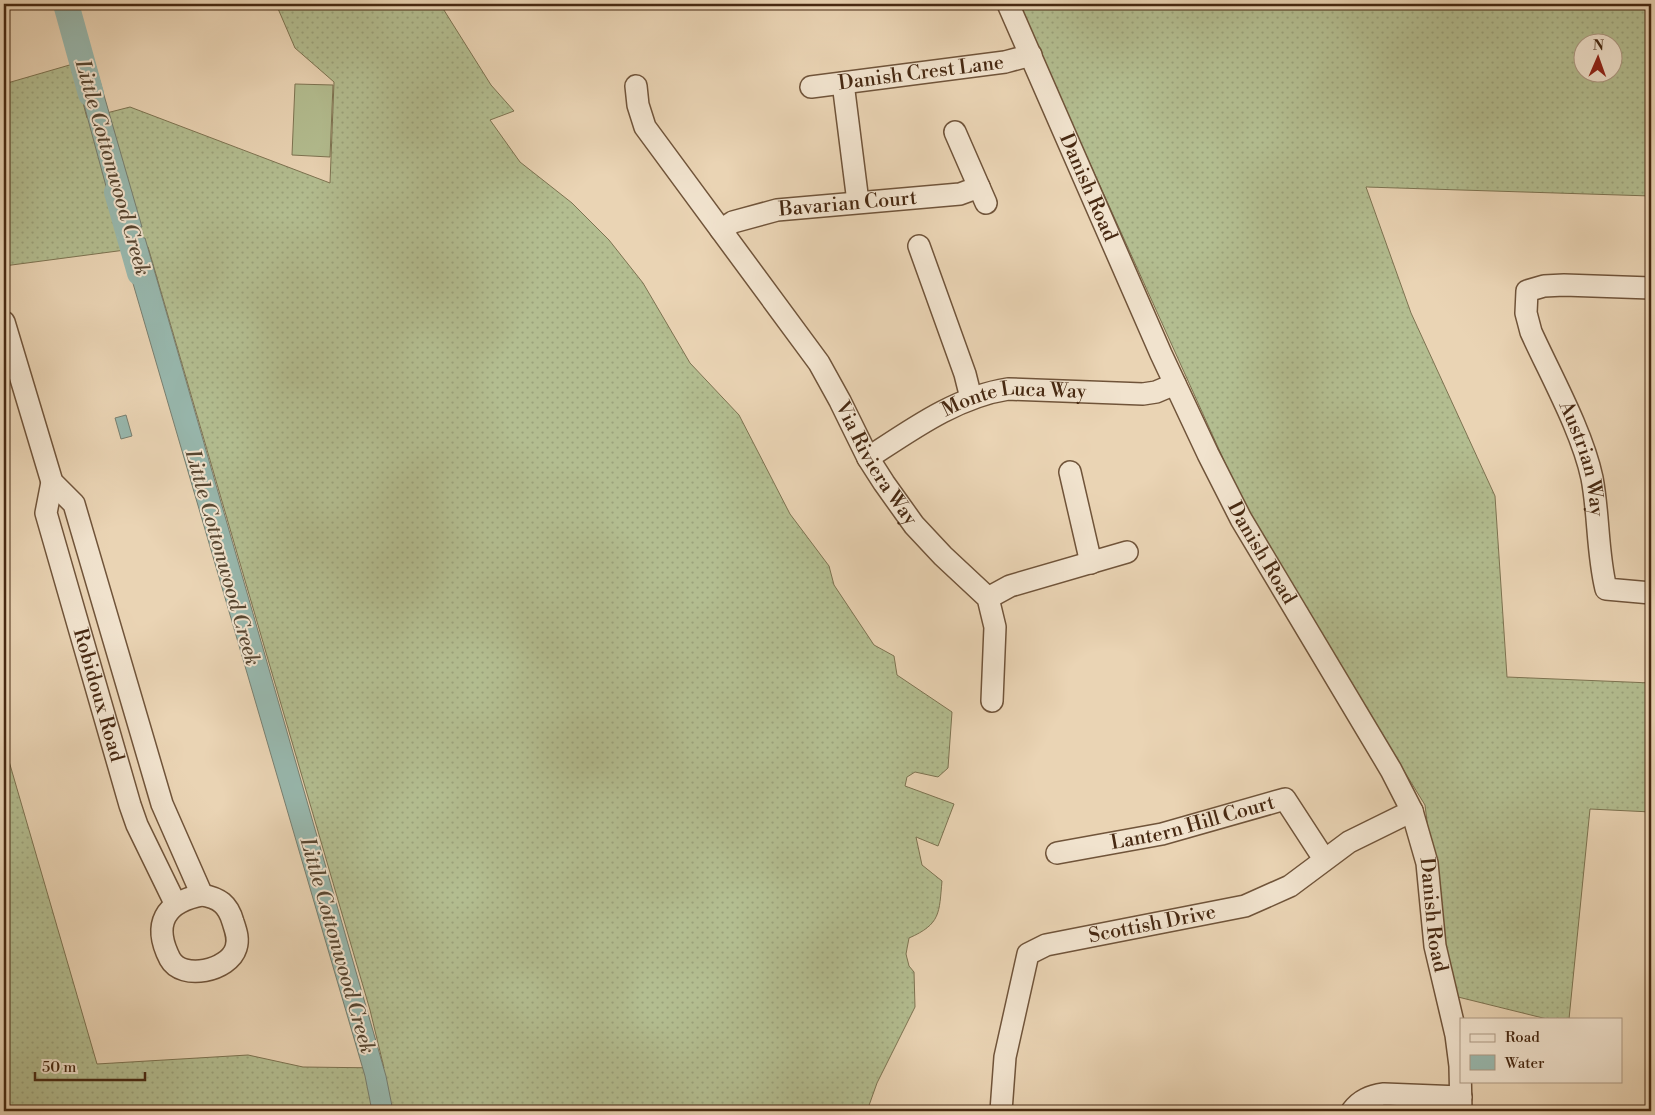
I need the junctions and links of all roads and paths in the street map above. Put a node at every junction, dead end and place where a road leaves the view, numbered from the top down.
1 (1008, 4) edge
2 (1031, 55) junction
3 (842, 83) junction
4 (636, 86) dead end
5 (811, 87) dead end
6 (955, 132) dead end
7 (858, 202) junction
8 (721, 230) junction
9 (919, 246) dead end
10 (1651, 288) edge
11 (4, 322) edge
12 (1175, 384) junction
13 (971, 398) junction
14 (868, 458) junction
15 (1070, 472) dead end
16 (52, 482) junction
17 (1127, 552) dead end
18 (1091, 563) junction
19 (1651, 593) edge
20 (988, 598) junction
21 (105, 605) junction
22 (76, 614) junction
23 (992, 701) dead end
24 (142, 734) junction
25 (112, 742) junction
26 (1412, 811) junction
27 (1057, 853) dead end
28 (1324, 860) junction
29 (202, 895) junction
30 (175, 903) junction
31 (1460, 1066) edge
32 (1460, 1082) edge
33 (1461, 1104) edge
34 (1001, 1111) edge
35 (1352, 1111) edge

1 - 2 street, Danish Road
2 - 3 street, Danish Crest Lane
2 - 12 street, Danish Road
3 - 5 street, Danish Crest Lane
3 - 7 street
4 - 8 street, Via Riviera Way
6 - 7 street, Bavarian Court
7 - 8 street, Bavarian Court
8 - 14 street, Via Riviera Way
9 - 13 street
10 - 19 street, Austrian Way
11 - 16 street, Robidoux Road
12 - 13 street, Monte Luca Way
12 - 26 street, Danish Road
13 - 14 street, Monte Luca Way
14 - 20 street, Via Riviera Way
15 - 18 street
16 - 21 street, Robidoux Road
16 - 22 street, Robidoux Road
17 - 18 street
18 - 20 street
20 - 23 street
21 - 22 street
21 - 24 street, Robidoux Road
22 - 25 street, Robidoux Road
24 - 25 street
24 - 29 street, Robidoux Road
25 - 30 street, Robidoux Road
26 - 28 street, Scottish Drive
26 - 31 street, Danish Road
27 - 28 street, Lantern Hill Court
28 - 34 street, Scottish Drive
29 - 30 street
29 - 30 street
32 - 33 street, Danish Road
33 - 35 street

